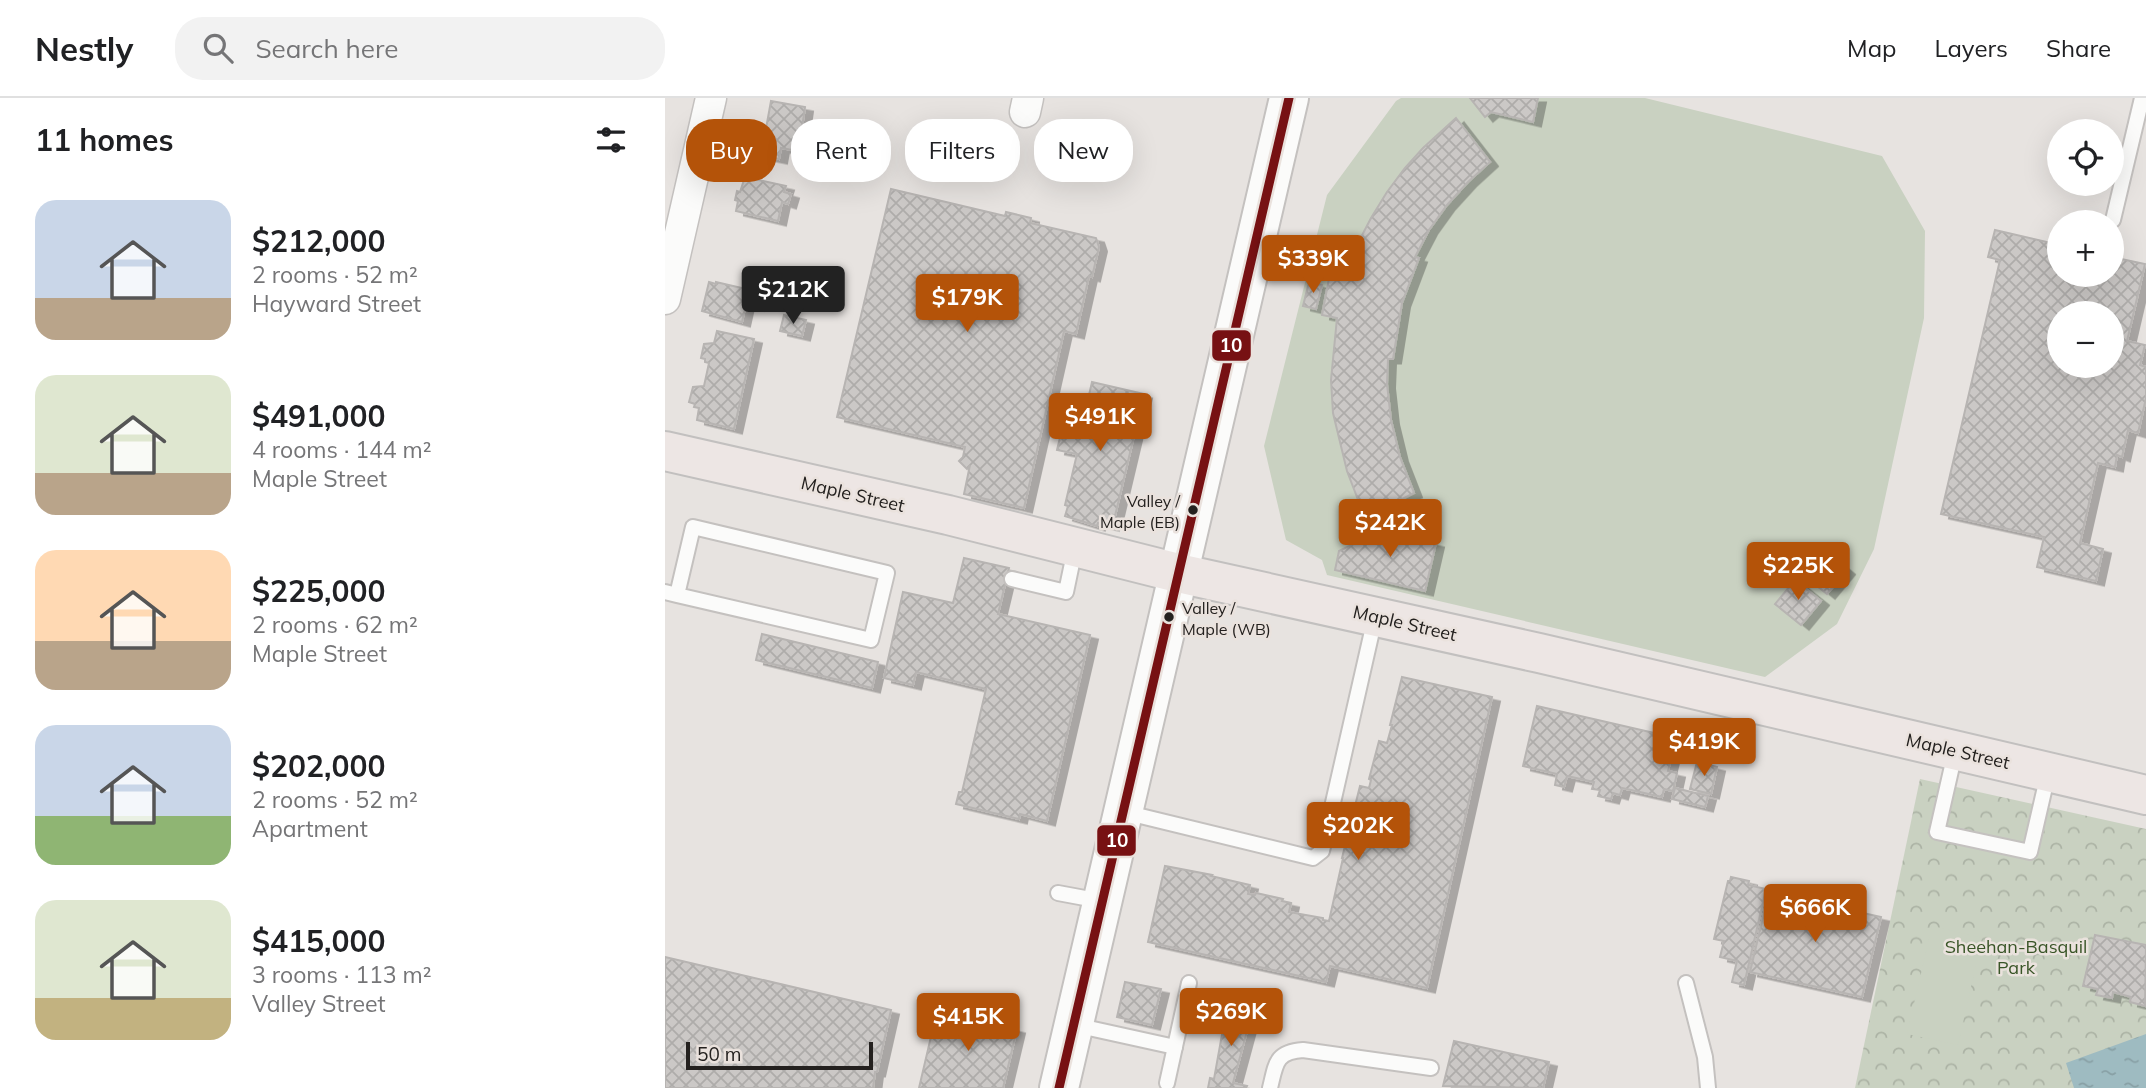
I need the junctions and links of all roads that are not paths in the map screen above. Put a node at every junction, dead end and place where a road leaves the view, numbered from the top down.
1 (711, 98) edge
2 (1289, 98) edge
3 (2142, 104) edge
4 (2116, 210) edge
5 (674, 221) edge
6 (665, 299) edge
7 (665, 451) edge
8 (1075, 547) junction
9 (1178, 573) junction
10 (1012, 579) dead end
11 (671, 593) edge
12 (1375, 616) junction
13 (1955, 750) junction
14 (2048, 772) junction
15 (2146, 794) edge
16 (1122, 812) junction
17 (1058, 893) dead end
18 (1102, 902) junction
19 (1686, 982) dead end
20 (1189, 983) dead end
21 (1074, 1025) junction
22 (1175, 1047) junction
23 (1431, 1068) dead end
24 (1167, 1083) dead end
25 (1059, 1088) edge
26 (1270, 1088) edge
27 (1708, 1088) edge

1 - 5 street
2 - 9 main road
3 - 4 lane
5 - 6 street
7 - 8 main road, Maple Street
8 - 9 main road, Maple Street
8 - 10 lane
9 - 12 main road, Maple Street
9 - 16 main road
11 - 11 lane
12 - 13 main road, Maple Street
12 - 16 lane
13 - 14 main road, Maple Street
13 - 14 lane
14 - 15 main road, Maple Street
16 - 18 main road
17 - 18 lane
18 - 21 main road
19 - 27 lane
20 - 22 lane
21 - 22 lane
21 - 25 main road
22 - 24 lane
23 - 26 lane

